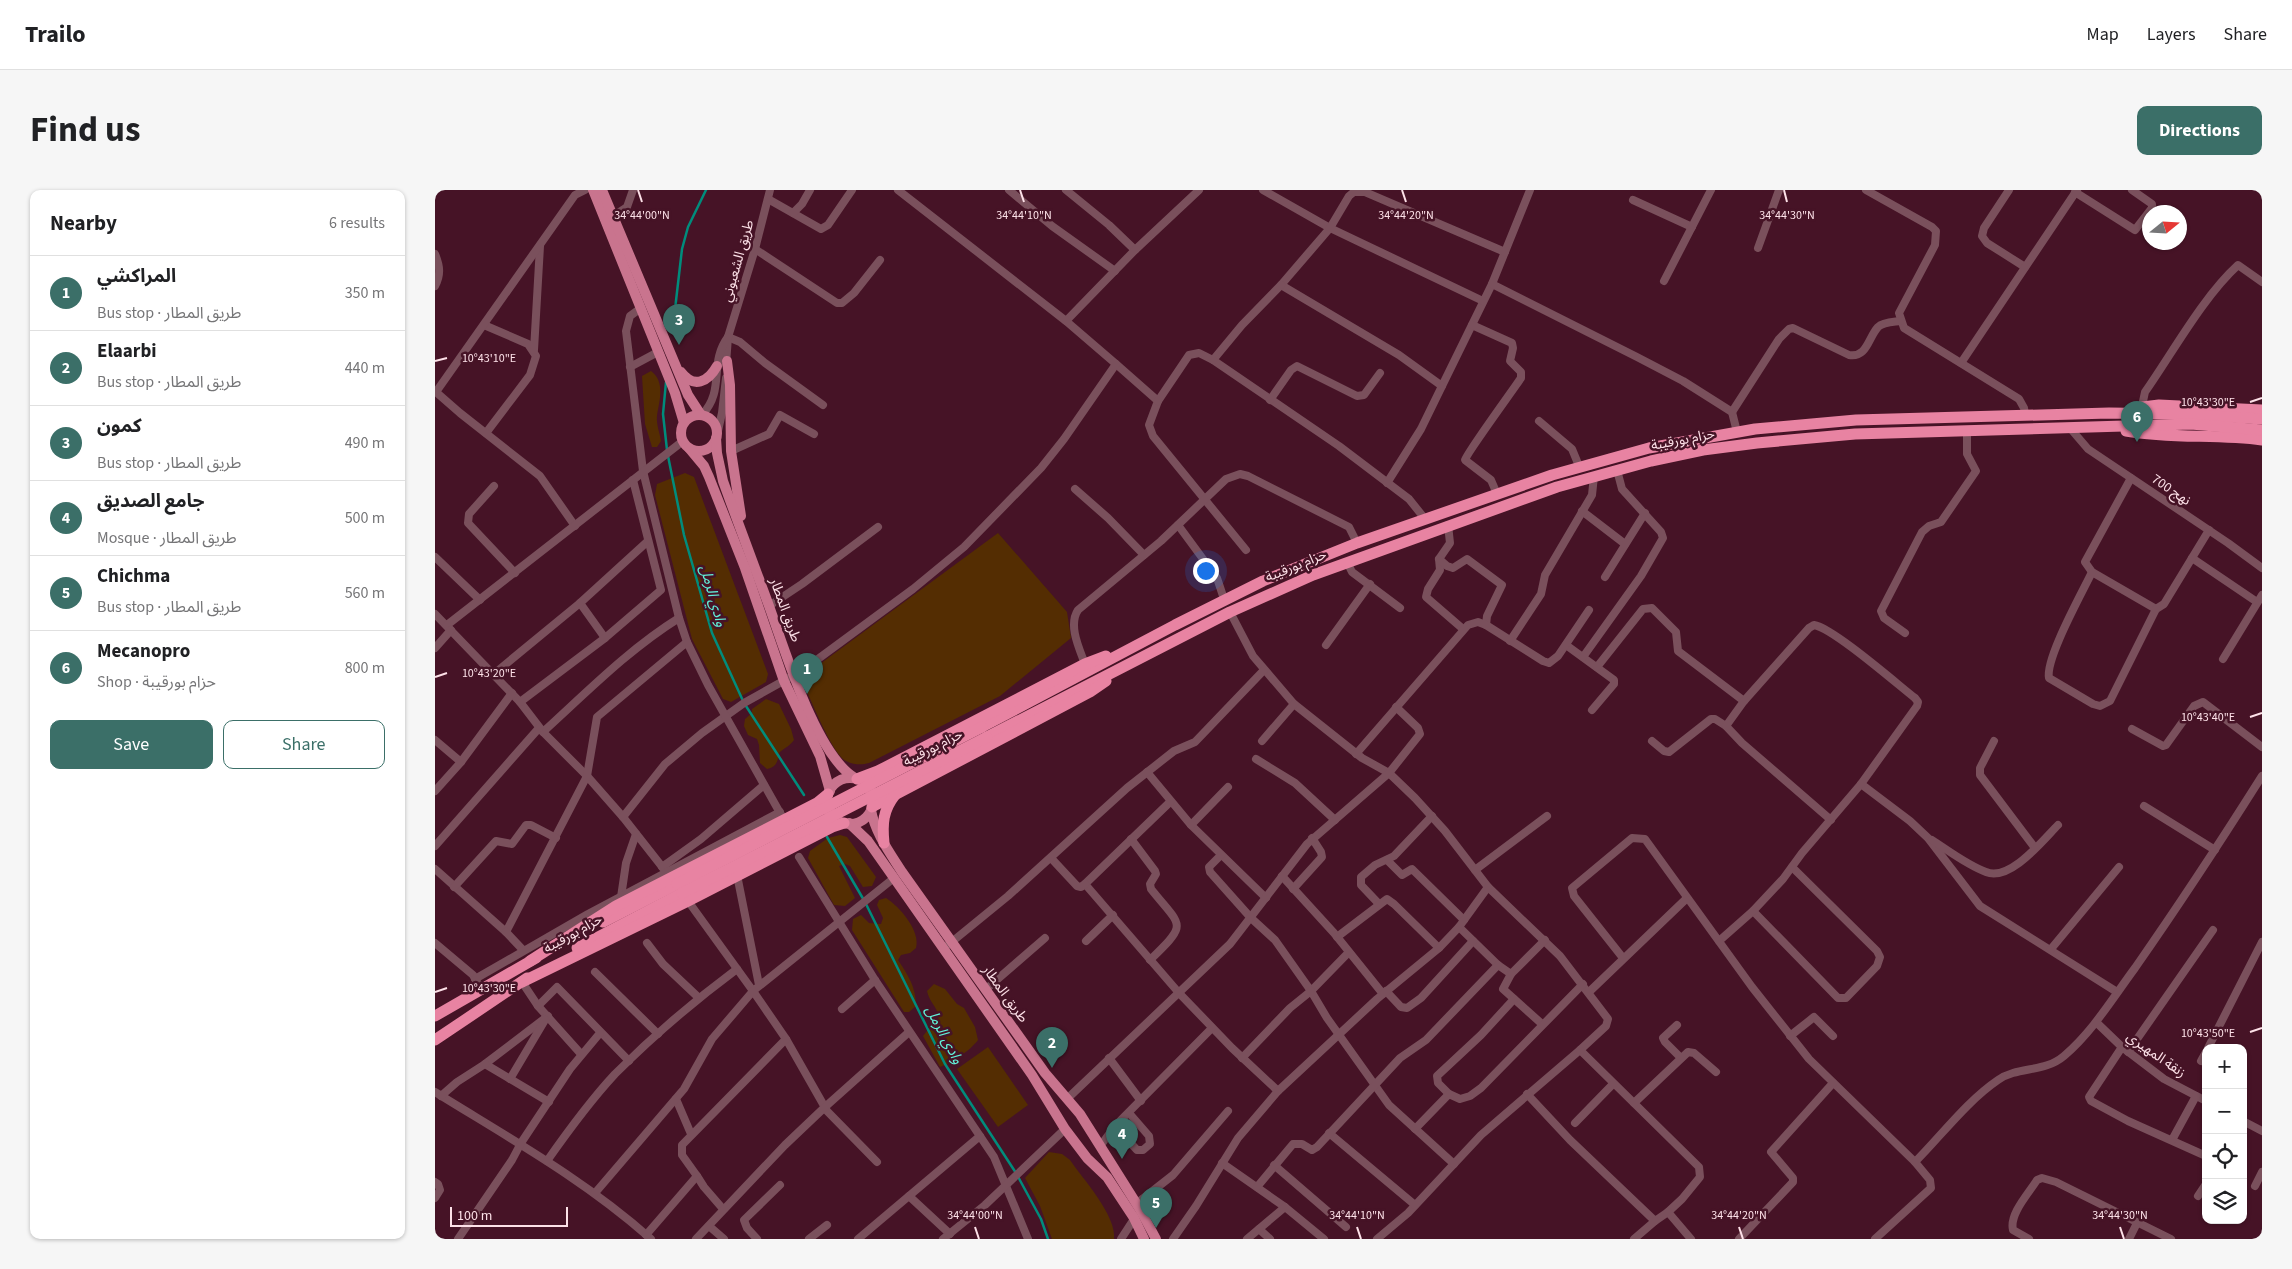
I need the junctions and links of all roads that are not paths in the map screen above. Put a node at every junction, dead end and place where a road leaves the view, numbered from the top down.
1 (585, 190) edge
2 (593, 190) edge
3 (602, 190) edge
4 (633, 190) edge
5 (770, 190) edge
6 (810, 190) edge
7 (853, 190) edge
8 (898, 190) edge
9 (1009, 190) edge
10 (1066, 190) edge
11 (1199, 190) edge
12 (1263, 190) edge
13 (1530, 190) edge
14 (1711, 190) edge
15 (1779, 190) edge
16 (1866, 190) edge
17 (2009, 190) edge
18 (2132, 190) edge
19 (2076, 191) edge
20 (768, 199) junction
21 (1633, 200) dead end
22 (793, 213) junction
23 (609, 218) junction
24 (1692, 227) junction
25 (1330, 228) junction
26 (540, 244) junction
27 (1758, 248) dead end
28 (755, 249) junction
29 (1135, 250) junction
30 (1505, 252) junction
31 (435, 254) edge
32 (880, 260) dead end
33 (2025, 267) junction
34 (1115, 271) junction
35 (1664, 281) dead end
36 (2262, 282) edge
37 (1492, 284) junction
38 (1281, 285) junction
39 (435, 286) edge
40 (1483, 301) junction
41 (641, 308) junction
42 (1066, 321) junction
43 (1900, 321) junction
44 (484, 325) junction
45 (1472, 325) junction
46 (728, 337) junction
47 (534, 350) junction
48 (658, 352) junction
49 (1213, 360) junction
50 (727, 361) junction
51 (1961, 363) junction
52 (675, 364) junction
53 (1116, 364) junction
54 (717, 366) junction
55 (631, 367) junction
56 (1380, 373) dead end
57 (1442, 386) junction
58 (436, 391) edge
59 (1270, 400) junction
60 (1158, 401) junction
61 (823, 405) dead end
62 (2143, 406) junction
63 (2262, 410) edge
64 (1732, 412) junction
65 (2109, 413) junction
66 (2025, 414) junction
67 (701, 415) junction
68 (2262, 419) edge
69 (1539, 421) dead end
70 (684, 423) junction
71 (2110, 426) junction
72 (2071, 428) junction
73 (2262, 430) edge
74 (1967, 431) junction
75 (1737, 432) junction
76 (486, 433) junction
77 (814, 434) dead end
78 (716, 436) junction
79 (2262, 440) edge
80 (686, 445) junction
81 (731, 451) junction
82 (1579, 466) junction
83 (1617, 470) junction
84 (643, 471) junction
85 (1594, 476) junction
86 (2131, 478) junction
87 (633, 480) junction
88 (1387, 483) junction
89 (494, 486) dead end
90 (1075, 489) dead end
91 (1497, 494) junction
92 (1203, 499) junction
93 (1582, 511) junction
94 (1645, 513) junction
95 (1425, 519) junction
96 (1178, 525) junction
97 (1448, 525) junction
98 (575, 526) junction
99 (878, 527) dead end
100 (2209, 530) junction
101 (648, 541) junction
102 (1357, 544) junction
103 (1625, 544) junction
104 (1246, 550) dead end
105 (1144, 555) junction
106 (435, 557) edge
107 (2192, 558) junction
108 (1439, 559) junction
109 (1347, 562) junction
110 (754, 565) junction
111 (2262, 568) edge
112 (2092, 572) junction
113 (515, 573) junction
114 (1605, 577) dead end
115 (1370, 584) junction
116 (671, 588) junction
117 (661, 590) junction
118 (2262, 595) edge
119 (1224, 599) junction
120 (480, 600) junction
121 (2257, 602) junction
122 (580, 603) junction
123 (769, 606) junction
124 (1400, 608) dead end
125 (2156, 609) junction
126 (1589, 610) dead end
127 (1230, 612) junction
128 (435, 614) edge
129 (679, 618) junction
130 (1486, 625) junction
131 (449, 627) junction
132 (1463, 629) junction
133 (1905, 633) dead end
134 (605, 638) junction
135 (1510, 640) junction
136 (687, 642) junction
137 (1326, 645) dead end
138 (1566, 645) junction
139 (435, 648) edge
140 (1140, 650) junction
141 (1583, 657) junction
142 (2223, 659) dead end
143 (1085, 664) junction
144 (1597, 667) junction
145 (1264, 670) junction
146 (495, 673) junction
147 (794, 676) junction
148 (784, 681) junction
149 (512, 693) junction
150 (1744, 701) junction
151 (520, 702) junction
152 (1294, 704) junction
153 (1396, 707) junction
154 (1592, 710) dead end
155 (725, 716) junction
156 (1726, 726) junction
157 (2132, 729) dead end
158 (541, 730) junction
159 (435, 740) edge
160 (1262, 741) dead end
161 (1652, 741) dead end
162 (1993, 742) dead end
163 (2262, 747) edge
164 (1356, 754) junction
165 (1256, 759) dead end
166 (461, 762) junction
167 (1147, 772) junction
168 (1389, 773) junction
169 (587, 776) junction
170 (2262, 776) edge
171 (856, 778) junction
172 (1861, 784) junction
173 (764, 785) junction
174 (1228, 787) dead end
175 (435, 791) edge
176 (829, 793) junction
177 (896, 794) junction
178 (1170, 802) junction
179 (2144, 806) dead end
180 (872, 809) junction
181 (782, 816) junction
182 (1432, 816) junction
183 (1547, 816) dead end
184 (623, 817) junction
185 (1335, 820) junction
186 (1831, 820) junction
187 (847, 823) junction
188 (1191, 825) junction
189 (2058, 825) dead end
190 (636, 834) junction
191 (556, 838) junction
192 (1313, 838) junction
193 (1928, 838) junction
194 (1131, 839) junction
195 (884, 843) junction
196 (435, 846) edge
197 (2035, 848) junction
198 (2215, 850) junction
199 (1221, 855) junction
200 (799, 857) dead end
201 (1051, 858) junction
202 (1387, 860) junction
203 (1792, 867) junction
204 (2119, 867) dead end
205 (435, 869) edge
206 (664, 870) junction
207 (1475, 870) junction
208 (737, 875) junction
209 (1282, 876) junction
210 (894, 878) junction
211 (1085, 884) junction
212 (454, 887) junction
213 (1488, 887) junction
214 (1293, 888) junction
215 (683, 893) junction
216 (621, 897) junction
217 (1266, 898) junction
218 (1686, 899) junction
219 (916, 901) junction
220 (1379, 904) junction
221 (1753, 911) junction
222 (1113, 915) junction
223 (1251, 918) junction
224 (1464, 920) junction
225 (838, 922) junction
226 (1459, 927) junction
227 (2213, 930) dead end
228 (506, 932) junction
229 (1337, 937) junction
230 (1045, 938) dead end
231 (1545, 940) junction
232 (1086, 941) dead end
233 (1473, 941) junction
234 (1719, 941) junction
235 (647, 942) dead end
236 (2262, 942) edge
237 (435, 943) edge
238 (947, 946) junction
239 (1439, 948) junction
240 (2051, 949) junction
241 (523, 950) junction
242 (1349, 952) junction
243 (1623, 958) junction
244 (1150, 960) junction
245 (530, 961) junction
246 (1497, 965) junction
247 (737, 969) junction
248 (595, 972) dead end
249 (1511, 974) junction
250 (475, 978) junction
251 (875, 980) junction
252 (522, 982) junction
253 (1583, 984) junction
254 (756, 988) junction
255 (481, 989) junction
256 (985, 990) junction
257 (1311, 991) junction
258 (1589, 992) junction
259 (2117, 992) junction
260 (1179, 993) junction
261 (1385, 993) junction
262 (699, 998) junction
263 (1513, 999) junction
264 (538, 1006) junction
265 (843, 1009) dead end
266 (435, 1016) edge
267 (548, 1016) junction
268 (2097, 1023) junction
269 (1542, 1024) junction
270 (1677, 1024) dead end
271 (1212, 1028) junction
272 (909, 1032) junction
273 (600, 1033) junction
274 (1339, 1033) junction
275 (658, 1034) junction
276 (1790, 1036) junction
277 (1833, 1036) dead end
278 (787, 1039) junction
279 (435, 1040) edge
280 (2210, 1044) edge
281 (1580, 1050) junction
282 (2125, 1050) junction
283 (581, 1054) junction
284 (1109, 1058) junction
285 (1242, 1058) junction
286 (1681, 1058) junction
287 (629, 1061) junction
288 (485, 1064) junction
289 (1716, 1072) dead end
290 (510, 1079) junction
291 (1833, 1083) junction
292 (1613, 1084) junction
293 (1375, 1086) junction
294 (1278, 1091) junction
295 (438, 1094) edge
296 (1449, 1094) junction
297 (1527, 1094) junction
298 (1064, 1095) junction
299 (2196, 1096) junction
300 (676, 1099) junction
301 (2202, 1099) edge
302 (1047, 1100) junction
303 (1141, 1101) junction
304 (549, 1102) junction
305 (1634, 1103) junction
306 (825, 1106) junction
307 (1228, 1110) dead end
308 (1129, 1113) junction
309 (1575, 1123) dead end
310 (2247, 1123) edge
311 (1115, 1126) junction
312 (1065, 1129) junction
313 (1415, 1129) junction
314 (2262, 1131) edge
315 (1329, 1133) junction
316 (691, 1134) junction
317 (980, 1136) junction
318 (2172, 1140) junction
319 (521, 1143) junction
320 (1102, 1148) junction
321 (2202, 1154) edge
322 (1087, 1158) junction
323 (547, 1161) junction
324 (877, 1162) dead end
325 (1222, 1162) junction
326 (1915, 1162) junction
327 (1454, 1164) junction
328 (1274, 1165) junction
329 (2262, 1172) edge
330 (697, 1176) junction
331 (435, 1182) edge
332 (1006, 1182) junction
333 (780, 1186) dead end
334 (2255, 1186) dead end
335 (1257, 1187) junction
336 (2202, 1189) edge
337 (595, 1193) junction
338 (909, 1196) junction
339 (2197, 1196) dead end
340 (435, 1198) edge
341 (1415, 1205) junction
342 (1285, 1207) junction
343 (723, 1209) junction
344 (1137, 1211) junction
345 (1668, 1212) junction
346 (1655, 1221) junction
347 (2137, 1223) junction
348 (827, 1224) dead end
349 (709, 1226) junction
350 (1346, 1227) dead end
351 (1259, 1229) junction
352 (648, 1237) edge
353 (946, 1237) edge
354 (457, 1239) edge
355 (696, 1239) edge
356 (724, 1239) edge
357 (757, 1239) edge
358 (809, 1239) edge
359 (858, 1239) edge
360 (1028, 1239) edge
361 (1121, 1239) edge
362 (1145, 1239) edge
363 (1156, 1239) edge
364 (1173, 1239) edge
365 (1247, 1239) edge
366 (1271, 1239) edge
367 (1324, 1239) edge
368 (1377, 1239) edge
369 (1634, 1239) edge
370 (1691, 1239) edge
371 (1739, 1239) edge
372 (1875, 1239) edge
373 (2029, 1239) edge
374 (2129, 1239) edge
375 (2171, 1239) edge

1 - 26 street
2 - 23 main road
3 - 23 main road
4 - 23 street
5 - 20 street, طريق الشعبوني
6 - 22 street
7 - 22 street
8 - 42 street
9 - 34 street
10 - 29 street
11 - 29 street
12 - 25 street
13 - 30 street
14 - 24 street
15 - 27 street
16 - 43 street
17 - 33 street
18 - 19 street
19 - 33 street
20 - 22 street
20 - 28 street, طريق الشعبوني
21 - 24 street
23 - 41 main road
23 - 52 main road
24 - 35 street
25 - 30 street
25 - 38 street
25 - 40 street
26 - 44 street
26 - 47 street
28 - 32 street
28 - 46 street, طريق الشعبوني
29 - 34 street
30 - 37 street
31 - 39 street
33 - 51 street
34 - 42 street
36 - 62 street
37 - 40 street
37 - 64 street
38 - 49 street
38 - 57 street
40 - 45 street
41 - 48 main road
41 - 55 street
42 - 53 street
43 - 51 street
43 - 64 street
44 - 47 street
44 - 58 street
45 - 57 street
45 - 91 street
46 - 50 street, طريق الشعبوني
46 - 54 street, طريق الشعبوني
46 - 61 street
47 - 76 street
48 - 55 street
48 - 70 main road
49 - 59 street
49 - 60 street
50 - 78 street, طريق الشعبوني
50 - 81 main road
51 - 66 street
52 - 54 main road
52 - 67 main road
53 - 60 street
53 - 147 street
54 - 67 street, طريق الشعبوني
55 - 84 street
56 - 59 street
57 - 88 street
58 - 76 street
59 - 88 street
60 - 92 street
62 - 63 highway
62 - 65 highway
64 - 75 street
65 - 66 highway, حزام بورقيبة
65 - 68 highway, حزام بورقيبة
66 - 75 highway, حزام بورقيبة
67 - 70 main road
67 - 78 main road
69 - 82 street
70 - 80 main road
71 - 72 highway, حزام بورقيبة
71 - 73 highway, حزام بورقيبة
71 - 79 highway
72 - 74 highway, حزام بورقيبة
72 - 86 street, نهج 700
74 - 83 highway, حزام بورقيبة
74 - 133 street
75 - 82 highway, حزام بورقيبة
76 - 98 street
77 - 81 street
78 - 80 main road
78 - 110 main road, طريق المطار
80 - 84 street
80 - 148 main road, طريق المطار
81 - 110 main road
82 - 91 highway, حزام بورقيبة
83 - 85 highway, حزام بورقيبة
83 - 94 street
84 - 87 street
84 - 116 street
85 - 93 street
85 - 97 highway, حزام بورقيبة
86 - 100 street, نهج 700
86 - 112 street
87 - 98 street
87 - 101 street
88 - 95 street
89 - 113 street
90 - 105 street
91 - 95 highway, حزام بورقيبة
92 - 96 street
92 - 102 street
92 - 104 street
93 - 103 street
93 - 135 street
94 - 103 street
94 - 141 street
95 - 102 highway, حزام بورقيبة
96 - 105 street
96 - 119 street
97 - 108 street
97 - 109 highway, حزام بورقيبة
98 - 113 street
99 - 123 street
100 - 107 street
100 - 111 street, نهج 700
101 - 117 street
101 - 122 street
102 - 119 highway, حزام بورقيبة
103 - 114 street
105 - 143 street
106 - 120 street
107 - 121 street
107 - 125 street
108 - 130 street
108 - 132 street
109 - 115 street
109 - 127 highway, حزام بورقيبة
110 - 123 main road, طريق المطار
112 - 125 street
112 - 125 street
113 - 120 street
115 - 124 street
115 - 137 street
116 - 117 street
116 - 129 street
117 - 134 street
118 - 121 street
119 - 140 highway, حزام بورقيبة
120 - 131 street
121 - 142 street
122 - 134 street
122 - 146 street
123 - 147 main road, طريق المطار
126 - 138 street
127 - 140 highway, حزام بورقيبة
127 - 145 street
128 - 131 street
129 - 136 street
129 - 158 street
130 - 132 street
130 - 135 street
131 - 139 street
131 - 146 street
132 - 153 street
134 - 151 street
135 - 138 street
136 - 155 street
136 - 169 street
138 - 141 street
140 - 143 highway
140 - 177 highway
140 - 215 highway, حزام بورقيبة, bridge
141 - 144 street
143 - 171 highway
144 - 150 street
144 - 154 street
145 - 152 street
145 - 167 street
146 - 149 street
147 - 148 street
147 - 171 main road, طريق المطار
148 - 155 street
148 - 176 main road, طريق المطار
149 - 151 street
149 - 166 street
150 - 156 street
150 - 172 street
151 - 158 street
152 - 160 street
152 - 164 street
153 - 164 street
153 - 168 street
155 - 173 street
155 - 184 street
156 - 161 street
156 - 186 street
157 - 163 street
158 - 169 street
158 - 196 street
159 - 166 street
162 - 197 street
164 - 168 street
165 - 185 street
166 - 175 street
167 - 178 street
167 - 201 street
168 - 182 street
168 - 185 street
169 - 184 street
169 - 191 street
170 - 198 street
171 - 176 main road
171 - 180 main road
172 - 186 street
172 - 193 street
173 - 181 street
173 - 206 street
174 - 188 street
176 - 181 highway
176 - 187 main road
177 - 180 highway
177 - 195 highway
178 - 188 street
178 - 194 street
179 - 198 street
180 - 187 main road
180 - 195 main road, طريق المطار
181 - 206 street
181 - 245 highway
182 - 202 street
182 - 207 street
183 - 207 street
184 - 190 street
185 - 192 street
186 - 203 street
187 - 208 highway
187 - 210 main road, طريق المطار
188 - 199 street
189 - 197 street
190 - 206 street
190 - 216 street
191 - 212 street
191 - 228 street
192 - 209 street
192 - 214 street
193 - 197 street
193 - 240 street
194 - 211 street
194 - 244 street
195 - 219 main road, طريق المطار
198 - 259 street
199 - 217 street
199 - 223 street
200 - 225 street
201 - 211 street
201 - 238 street
202 - 220 street
202 - 224 street
203 - 221 street
203 - 221 street
204 - 240 street
205 - 212 street
206 - 216 street
207 - 213 street
208 - 215 highway
208 - 254 street
209 - 214 street
209 - 217 street
210 - 219 main road, طريق المطار
210 - 225 street
211 - 222 street
212 - 228 street
213 - 224 street
213 - 231 street
214 - 229 street
215 - 245 highway, حزام بورقيبة
215 - 247 street
215 - 252 highway, حزام بورقيبة
216 - 241 street
217 - 223 street
218 - 234 street
218 - 243 street
218 - 243 street
219 - 238 main road, طريق المطار
220 - 229 street
220 - 239 street
221 - 234 street
222 - 232 street
222 - 244 street
223 - 257 street
223 - 260 street
224 - 226 street
225 - 251 street
225 - 254 street
226 - 233 street
226 - 239 street
227 - 282 street
228 - 241 street
229 - 242 street
230 - 256 street
231 - 249 street
231 - 253 street
233 - 246 street
233 - 261 street
234 - 276 street
235 - 262 street
236 - 280 street
237 - 250 street
238 - 256 main road, طريق المطار
238 - 302 main road, طريق المطار
239 - 261 street
240 - 259 street
241 - 250 street
242 - 257 street
242 - 261 street
243 - 258 street
244 - 260 street
245 - 255 highway, حزام بورقيبة
246 - 249 street
246 - 293 street
247 - 254 street
247 - 262 street
248 - 275 street
249 - 263 street
250 - 255 street
251 - 265 street
251 - 272 street
252 - 264 street
252 - 279 highway, حزام بورقيبة
253 - 258 street
253 - 269 street
254 - 278 street
254 - 300 street
255 - 266 highway, حزام بورقيبة
256 - 298 main road, طريق المطار
257 - 274 street
257 - 285 street
258 - 281 street
259 - 268 street
260 - 271 street
260 - 284 street
261 - 274 street
262 - 275 street
263 - 269 street
263 - 296 street
264 - 267 street
264 - 273 street
267 - 283 street
267 - 288 street
267 - 290 street
268 - 282 street, زنقة المهيري
268 - 326 street
269 - 296 street
270 - 286 street
271 - 285 street
271 - 303 street
272 - 306 street
272 - 317 street
273 - 283 street
273 - 287 street
274 - 293 street
274 - 294 street
275 - 287 street
276 - 277 street
276 - 291 street
278 - 306 street
278 - 316 street
281 - 292 street
281 - 297 street
282 - 299 street, زنقة المهيري
282 - 318 street
283 - 304 street
284 - 298 street
284 - 303 street
285 - 294 street
286 - 289 street
286 - 305 street
287 - 323 street
288 - 290 street
288 - 295 street
290 - 304 street
291 - 326 street
291 - 371 street
292 - 305 street
292 - 309 street
293 - 313 street
293 - 315 street
294 - 325 street
295 - 319 street
296 - 313 street
297 - 327 street
297 - 346 street
298 - 302 main road
298 - 320 main road, طريق المطار
299 - 301 street, زنقة المهيري
299 - 318 street
300 - 316 street
300 - 337 street
302 - 312 main road, طريق المطار
303 - 308 street
304 - 319 street
305 - 345 street
306 - 324 street
306 - 343 street
307 - 344 street
308 - 311 street
308 - 311 street
310 - 314 street
311 - 320 street
312 - 322 main road, طريق المطار
312 - 332 street
313 - 327 street
315 - 328 street
315 - 341 street
316 - 330 street
317 - 332 street
317 - 338 street
318 - 321 street
319 - 323 street
319 - 354 street
320 - 322 main road
320 - 344 main road, طريق المطار
322 - 344 main road, طريق المطار
323 - 337 street
325 - 335 street
325 - 364 street
326 - 372 street
327 - 341 street
328 - 335 street
328 - 350 street
329 - 334 street
330 - 343 street
330 - 352 street
331 - 340 street
332 - 353 street
332 - 360 street
333 - 357 street
335 - 342 street
336 - 339 street
337 - 352 street
338 - 353 street
338 - 359 street
341 - 368 street
342 - 351 street
342 - 367 street
343 - 349 street
344 - 361 street
344 - 362 main road, طريق المطار
344 - 363 main road, طريق المطار
345 - 346 street
345 - 370 street
346 - 369 street
347 - 373 street
347 - 374 street
347 - 375 street
348 - 358 street
349 - 355 street
349 - 356 street
351 - 365 street
351 - 366 street

